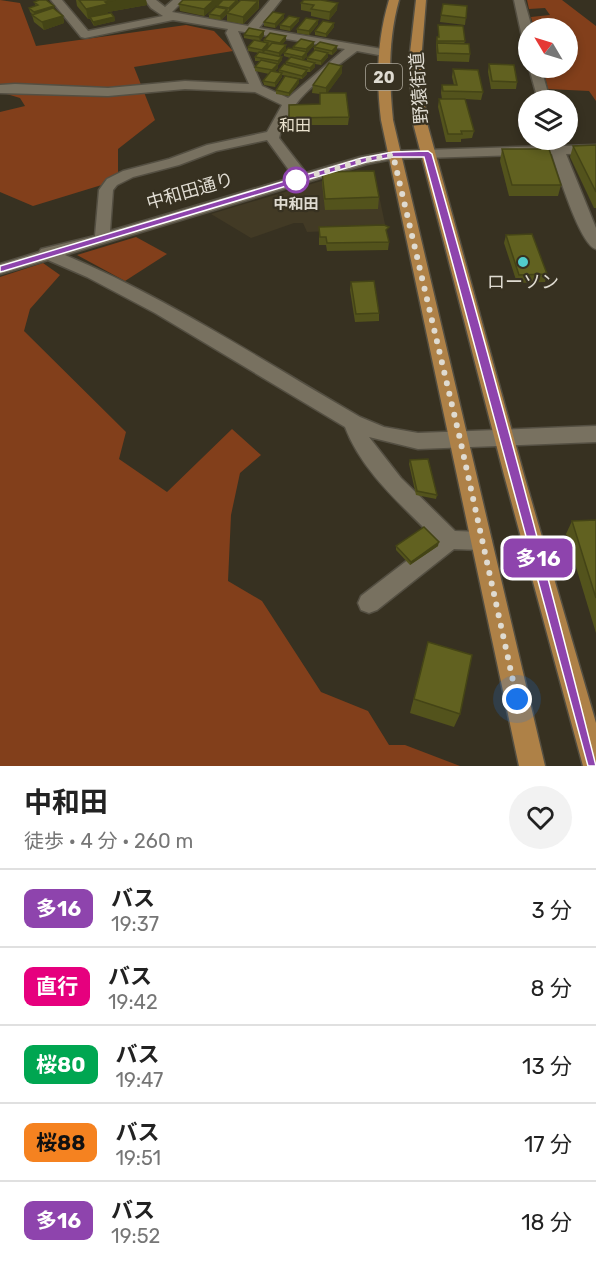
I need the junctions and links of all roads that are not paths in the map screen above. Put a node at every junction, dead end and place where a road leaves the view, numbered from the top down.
1 (56, 0) edge
2 (150, 0) edge
3 (178, 0) edge
4 (276, 0) edge
5 (394, 0) edge
6 (421, 0) edge
7 (519, 0) edge
8 (169, 15) junction
9 (523, 18) edge
10 (234, 27) junction
11 (250, 30) junction
12 (354, 48) junction
13 (384, 52) junction
14 (257, 88) junction
15 (0, 89) edge
16 (291, 104) junction
17 (272, 135) junction
18 (578, 147) edge
19 (518, 148) edge
20 (596, 149) edge
21 (557, 150) edge
22 (428, 154) junction
23 (393, 155) junction
24 (302, 178) junction
25 (102, 237) junction
26 (596, 244) edge
27 (46, 253) junction
28 (0, 269) edge
29 (353, 422) junction
30 (596, 434) edge
31 (505, 437) junction
32 (460, 439) junction
33 (450, 540) junction
34 (481, 541) junction
35 (369, 603) dead end
36 (532, 766) edge
37 (596, 766) edge

1 - 8 street
2 - 8 street
3 - 8 street
4 - 11 street
5 - 13 main road, 野猿街道 / 20
6 - 22 main road, 野猿街道 / 20
7 - 9 street
8 - 10 street
10 - 11 street
10 - 14 street
11 - 12 street
12 - 13 street
12 - 16 street
13 - 23 main road, 野猿街道 / 20
14 - 15 street
14 - 16 street
16 - 17 street
17 - 24 street
17 - 25 street
18 - 20 street, 中和田通り
19 - 22 street, 中和田通り
21 - 26 street
22 - 23 street, 中和田通り
22 - 31 main road, 野猿街道 / 20
23 - 24 street, 中和田通り
23 - 32 main road, 野猿街道 / 20
24 - 25 street, 中和田通り
25 - 27 street, 中和田通り
27 - 28 street, 中和田通り
27 - 29 street
29 - 32 street
29 - 33 street
30 - 31 street
31 - 32 street
31 - 37 main road, 野猿街道 / 20
32 - 34 main road, 野猿街道 / 20
33 - 34 street
33 - 35 street
34 - 36 main road, 野猿街道 / 20

